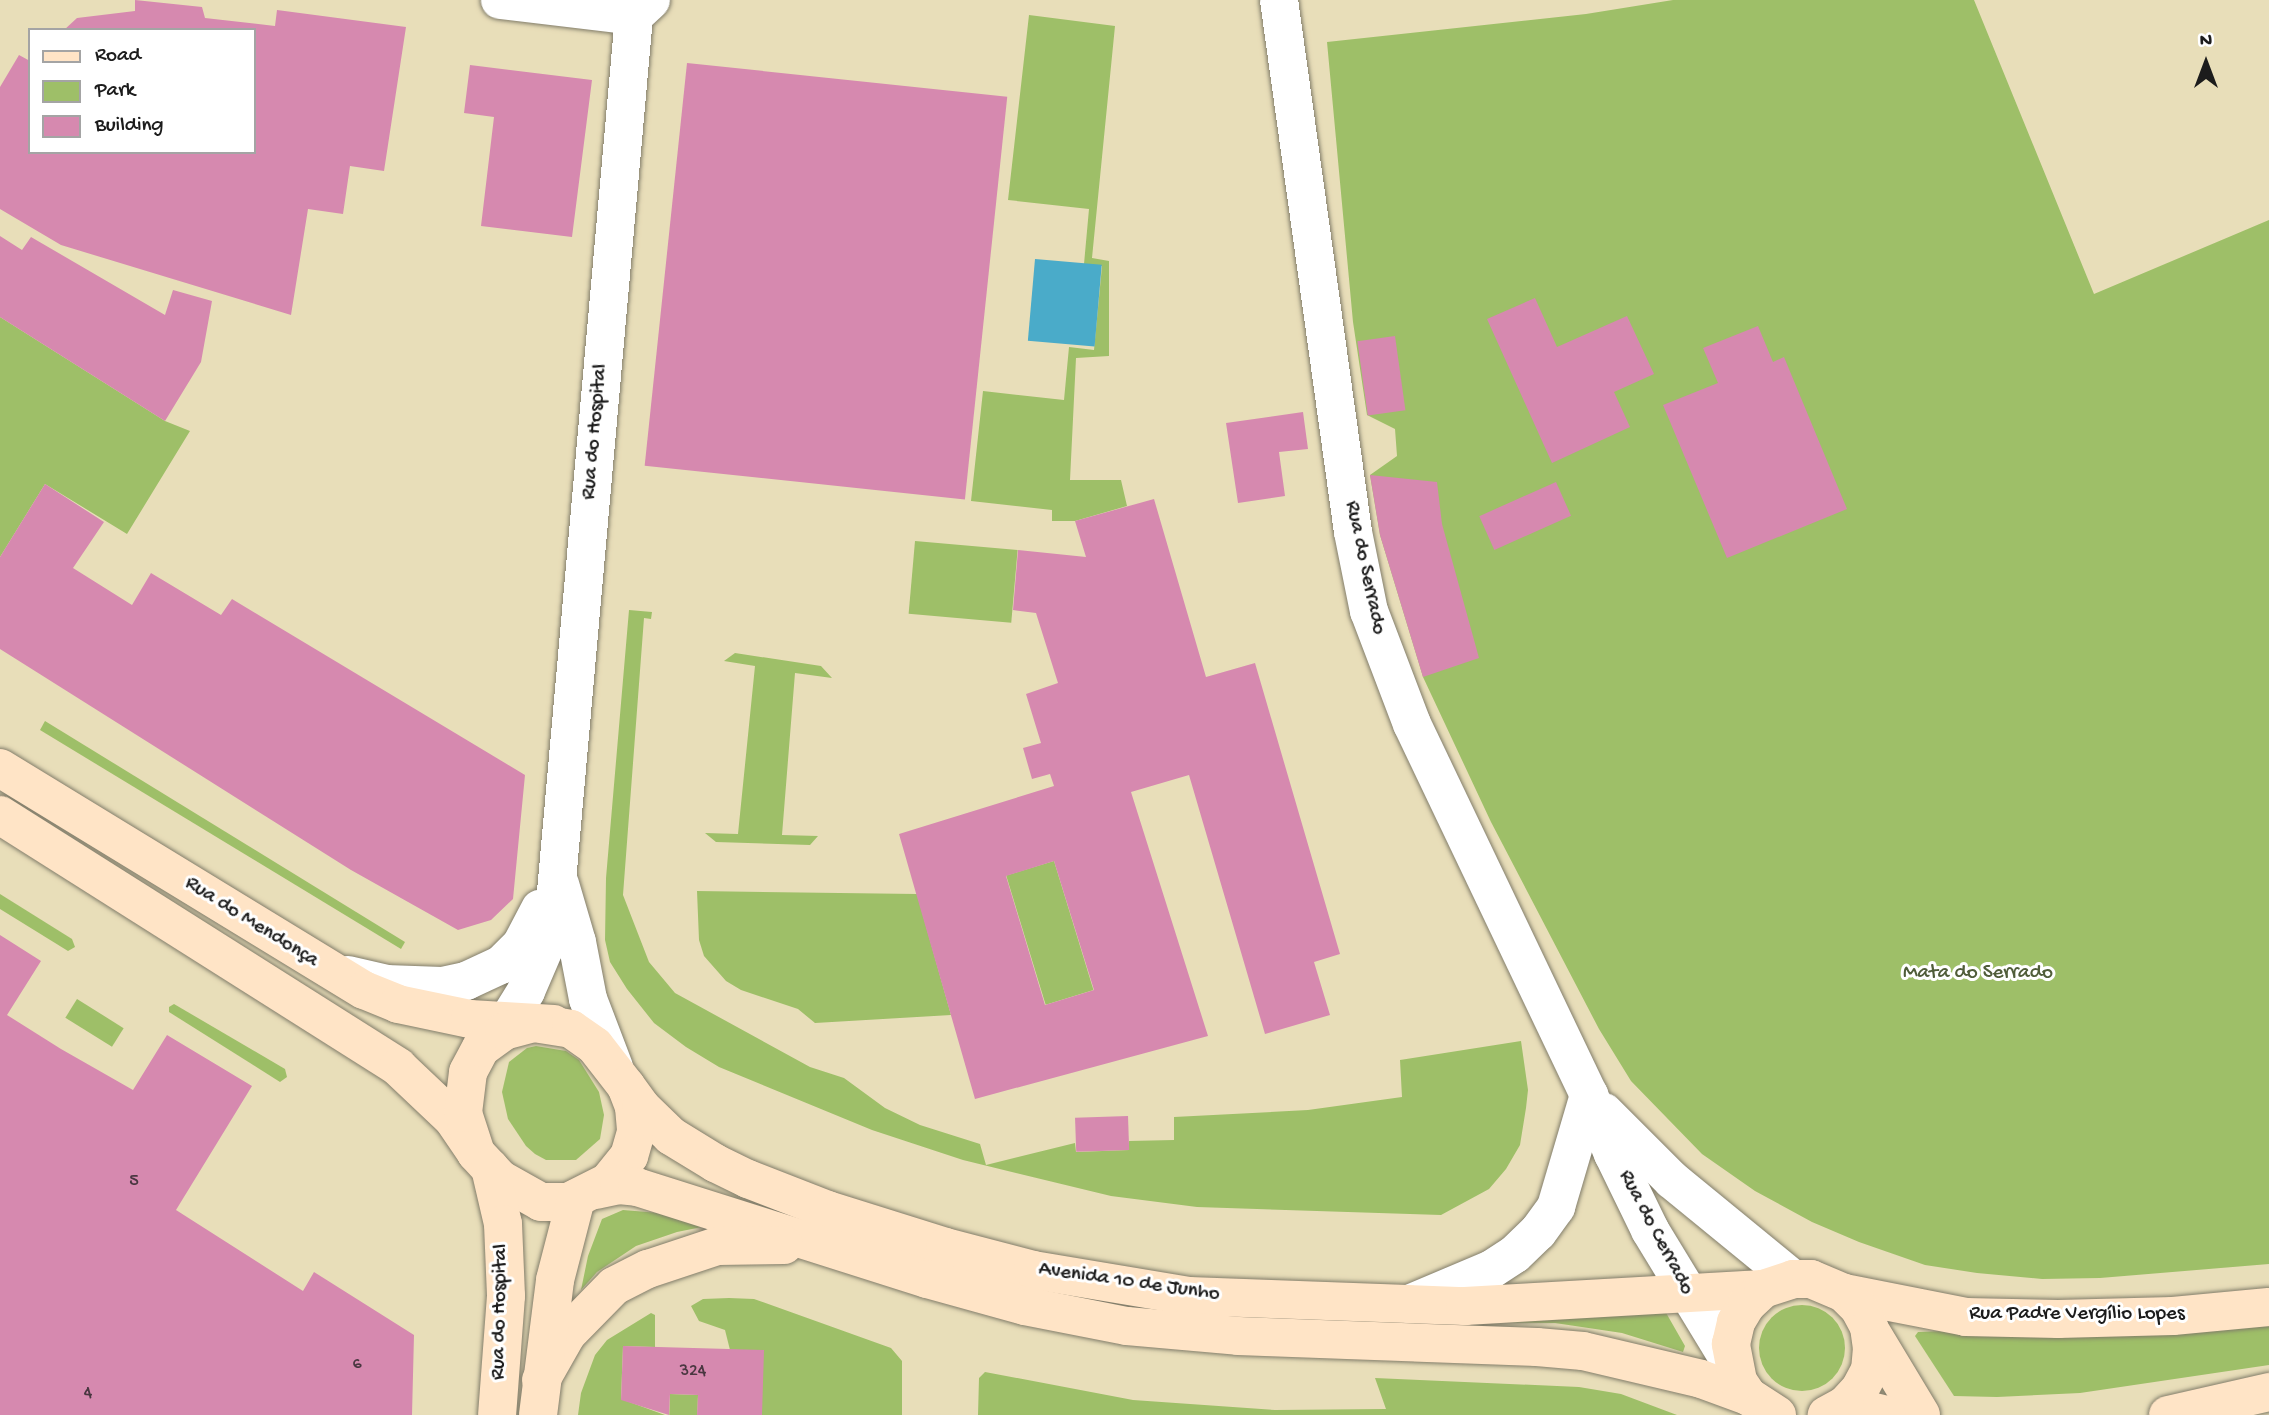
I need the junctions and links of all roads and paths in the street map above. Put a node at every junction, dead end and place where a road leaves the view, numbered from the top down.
1 (500, 0) edge
2 (1279, 0) edge
3 (643, 8) edge
4 (0, 768) edge
5 (0, 815) edge
6 (556, 872) junction
7 (328, 970) junction
8 (499, 1030) junction
9 (620, 1076) junction
10 (1589, 1095) junction
11 (483, 1161) junction
12 (586, 1194) junction
13 (832, 1250) junction
14 (1778, 1284) junction
15 (1685, 1291) junction
16 (1844, 1293) junction
17 (1409, 1304) junction
18 (2269, 1307) edge
19 (1869, 1328) junction
20 (1752, 1392) edge
21 (2269, 1392) edge
22 (540, 1398) edge
23 (1836, 1410) edge
24 (497, 1415) edge
25 (1887, 1415) edge
26 (1921, 1415) edge
27 (2168, 1415) edge

1 - 3 street
2 - 10 street, Rua do Serrado
3 - 6 street, Rua do Hospital
4 - 7 main road, Rua do Mendonça
5 - 11 main road, Rua do Mendonça
6 - 7 street, Rua do Mendonça
6 - 8 street, Rua do Hospital
6 - 9 street, Rua do Hospital
7 - 8 main road
8 - 9 main road
8 - 11 main road
9 - 12 main road
9 - 17 main road, Avenida 10 de Junho
10 - 14 street
10 - 15 street, Rua do Cerrado
10 - 17 street
11 - 12 main road
11 - 24 main road, Rua do Hospital
12 - 13 main road, Avenida 10 de Junho
12 - 22 main road, Rua do Hospital
13 - 20 main road, Avenida 10 de Junho
13 - 22 main road
14 - 15 main road, Avenida 10 de Junho
14 - 16 main road, Rua Padre Vergílio Lopes
14 - 20 main road
15 - 17 main road, Avenida 10 de Junho
15 - 20 street, Rua do Cerrado
16 - 18 main road, Rua Padre Vergílio Lopes
16 - 19 main road
19 - 23 main road
19 - 26 main road
21 - 27 main road
23 - 25 main road

